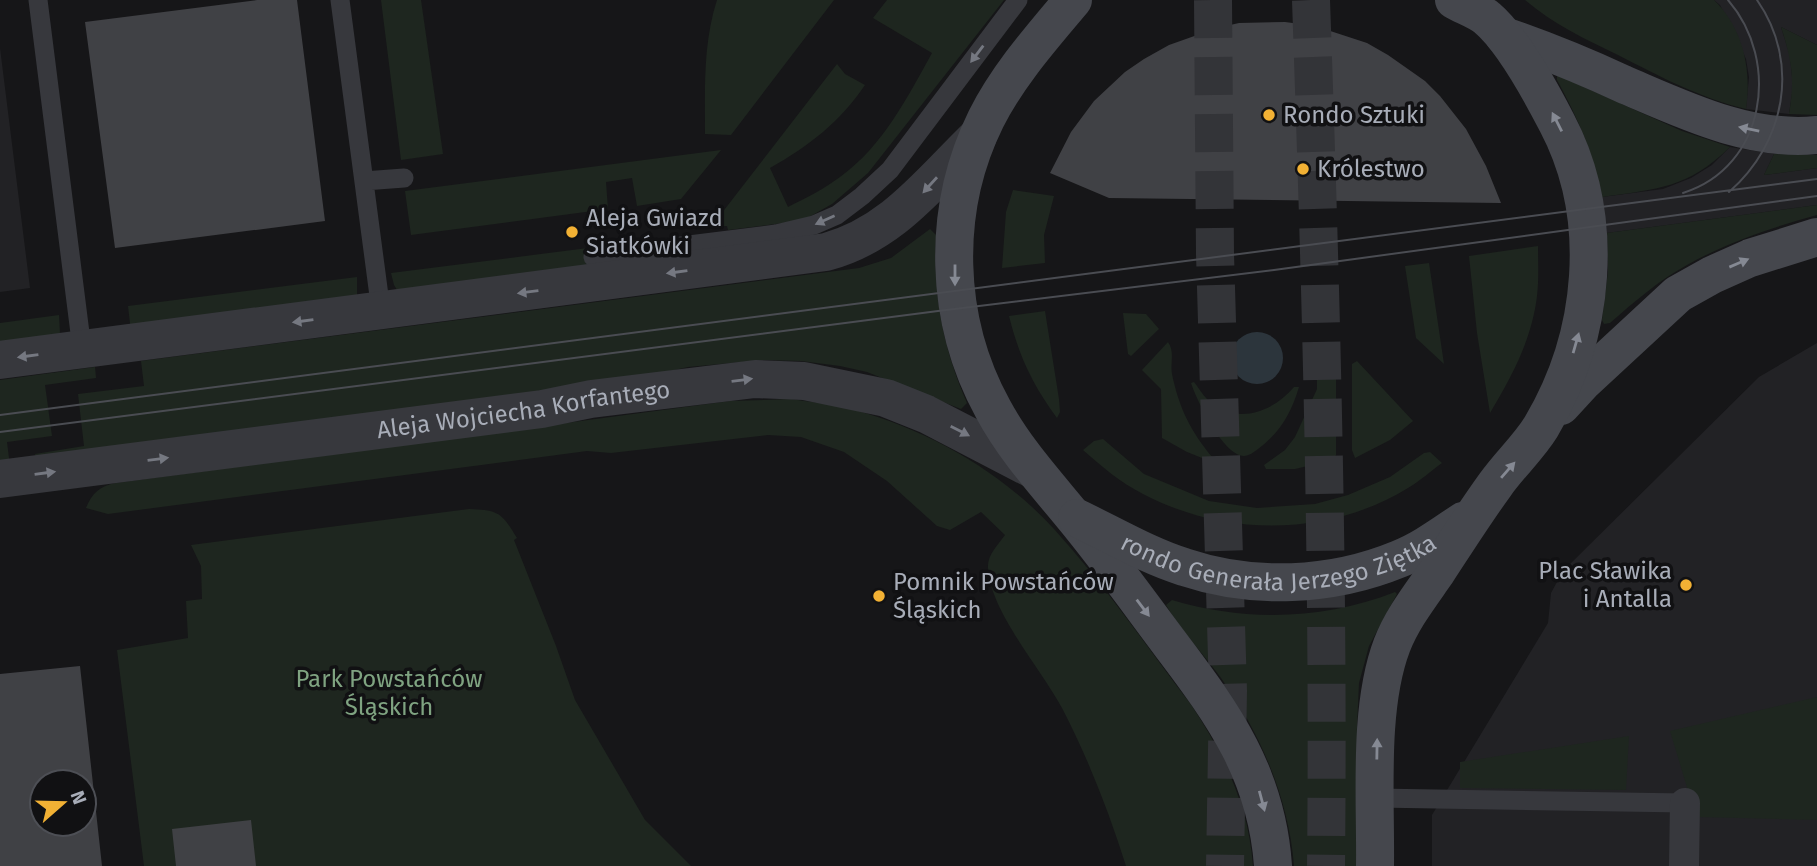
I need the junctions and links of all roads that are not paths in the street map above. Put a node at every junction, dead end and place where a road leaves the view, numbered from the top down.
1 (38, 0) edge
2 (340, 0) edge
3 (1018, 0) edge
4 (1073, 0) edge
5 (1480, 13) edge
6 (1817, 135) edge
7 (978, 136) junction
8 (404, 178) dead end
9 (365, 181) junction
10 (1817, 237) edge
11 (593, 257) dead end
12 (381, 311) junction
13 (82, 349) junction
14 (0, 360) edge
15 (1540, 428) junction
16 (1032, 469) junction
17 (0, 478) edge
18 (1476, 512) junction
19 (1072, 515) junction
20 (1376, 798) junction
21 (1685, 803) joint
22 (1273, 866) edge
23 (1376, 866) edge
24 (1684, 866) edge

1 - 13 lane
2 - 9 lane
3 -> 11 lane
4 - 7 main road, rondo Generała Jerzego Ziętka
6 -> 5 main road
15 -> 5 main road, rondo Generała Jerzego Ziętka
7 -> 12 street
7 -> 16 main road, rondo Generała Jerzego Ziętka
8 - 9 lane
9 - 12 lane
15 -> 10 main road
12 -> 13 street
13 -> 14 street
18 -> 15 main road, rondo Generała Jerzego Ziętka
17 -> 16 street, Aleja Wojciecha Korfantego
16 - 19 main road, rondo Generała Jerzego Ziętka
18 - 19 main road, rondo Generała Jerzego Ziętka
20 -> 18 main road
19 -> 22 main road
20 - 21 lane
20 - 23 main road
21 - 24 street

